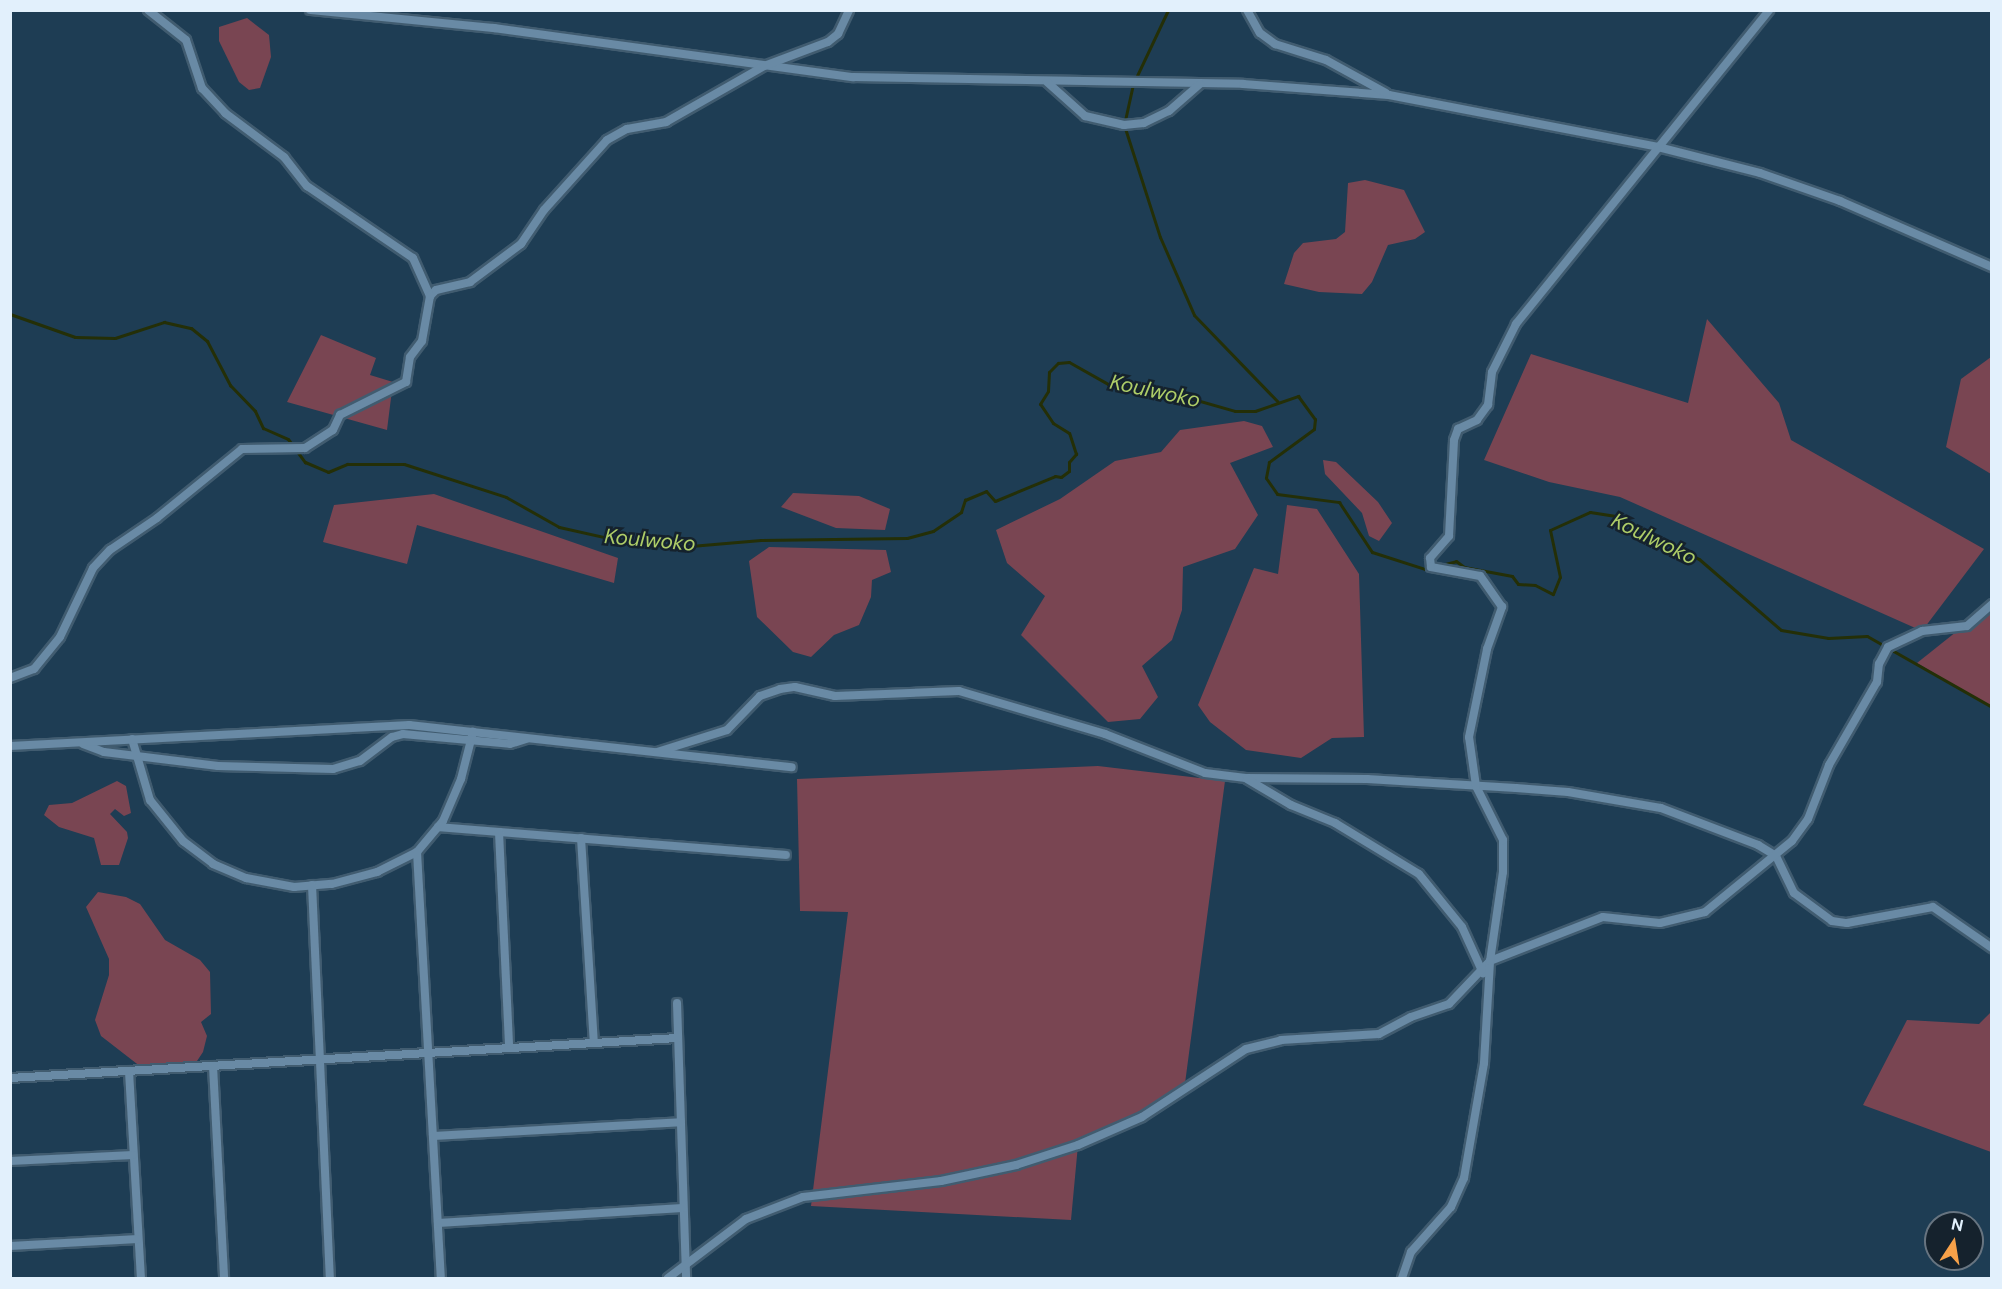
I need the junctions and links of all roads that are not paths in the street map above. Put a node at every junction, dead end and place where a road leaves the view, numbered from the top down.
1 (148, 10) edge
2 (310, 10) edge
3 (849, 10) edge
4 (1247, 10) edge
5 (1769, 10) edge
6 (764, 66) junction
7 (1047, 82) junction
8 (1200, 84) junction
9 (1389, 95) junction
10 (1658, 147) junction
11 (1992, 267) edge
12 (430, 296) junction
13 (1992, 604) edge
14 (10, 678) edge
15 (473, 732) junction
16 (529, 738) junction
17 (132, 739) junction
18 (470, 741) junction
19 (78, 742) junction
20 (10, 746) edge
21 (657, 752) junction
22 (137, 755) junction
23 (792, 766) dead end
24 (1246, 778) junction
25 (1476, 786) junction
26 (438, 826) junction
27 (499, 831) junction
28 (581, 838) junction
29 (417, 852) junction
30 (786, 855) dead end
31 (1776, 856) junction
32 (312, 885) junction
33 (1992, 948) edge
34 (1490, 961) junction
35 (1481, 969) junction
36 (1488, 985) junction
37 (677, 1003) dead end
38 (678, 1038) junction
39 (594, 1043) junction
40 (509, 1048) junction
41 (428, 1053) junction
42 (321, 1059) junction
43 (213, 1066) junction
44 (129, 1071) junction
45 (10, 1078) edge
46 (681, 1122) junction
47 (433, 1136) junction
48 (133, 1155) junction
49 (10, 1161) edge
50 (683, 1208) junction
51 (438, 1223) junction
52 (138, 1239) junction
53 (10, 1246) edge
54 (685, 1268) junction
55 (141, 1278) edge
56 (224, 1278) edge
57 (330, 1278) edge
58 (441, 1278) edge
59 (668, 1278) edge
60 (686, 1278) edge
61 (1402, 1278) edge

1 - 12 street
2 - 6 street
3 - 6 street
4 - 9 street
5 - 10 street
6 - 7 street
6 - 12 street
7 - 8 street
7 - 8 street
8 - 9 street
9 - 10 street
10 - 11 street
10 - 25 street
12 - 14 street
13 - 31 street
15 - 16 street
15 - 17 street
15 - 18 street
16 - 18 street
16 - 21 street
17 - 19 street
17 - 22 street
18 - 22 street
18 - 26 street
19 - 20 street
19 - 22 street
21 - 23 street
21 - 24 street
22 - 32 street
24 - 25 street
24 - 35 street
25 - 31 street
25 - 34 street
26 - 27 street
26 - 29 street
27 - 28 street
27 - 40 street
28 - 30 street
28 - 39 street
29 - 32 street
29 - 41 street
31 - 33 street
31 - 34 street
32 - 42 street
34 - 35 street
34 - 36 street
35 - 36 street
35 - 54 street
36 - 61 street
37 - 38 street
38 - 39 street
38 - 46 street
39 - 40 street
40 - 41 street
41 - 42 street
41 - 47 street
42 - 43 street
42 - 57 street
43 - 44 street
43 - 56 street
44 - 45 street
44 - 48 street
46 - 47 street
46 - 50 street
47 - 51 street
48 - 49 street
48 - 52 street
50 - 51 street
50 - 54 street
51 - 58 street
52 - 53 street
52 - 55 street
54 - 59 street
54 - 60 street

